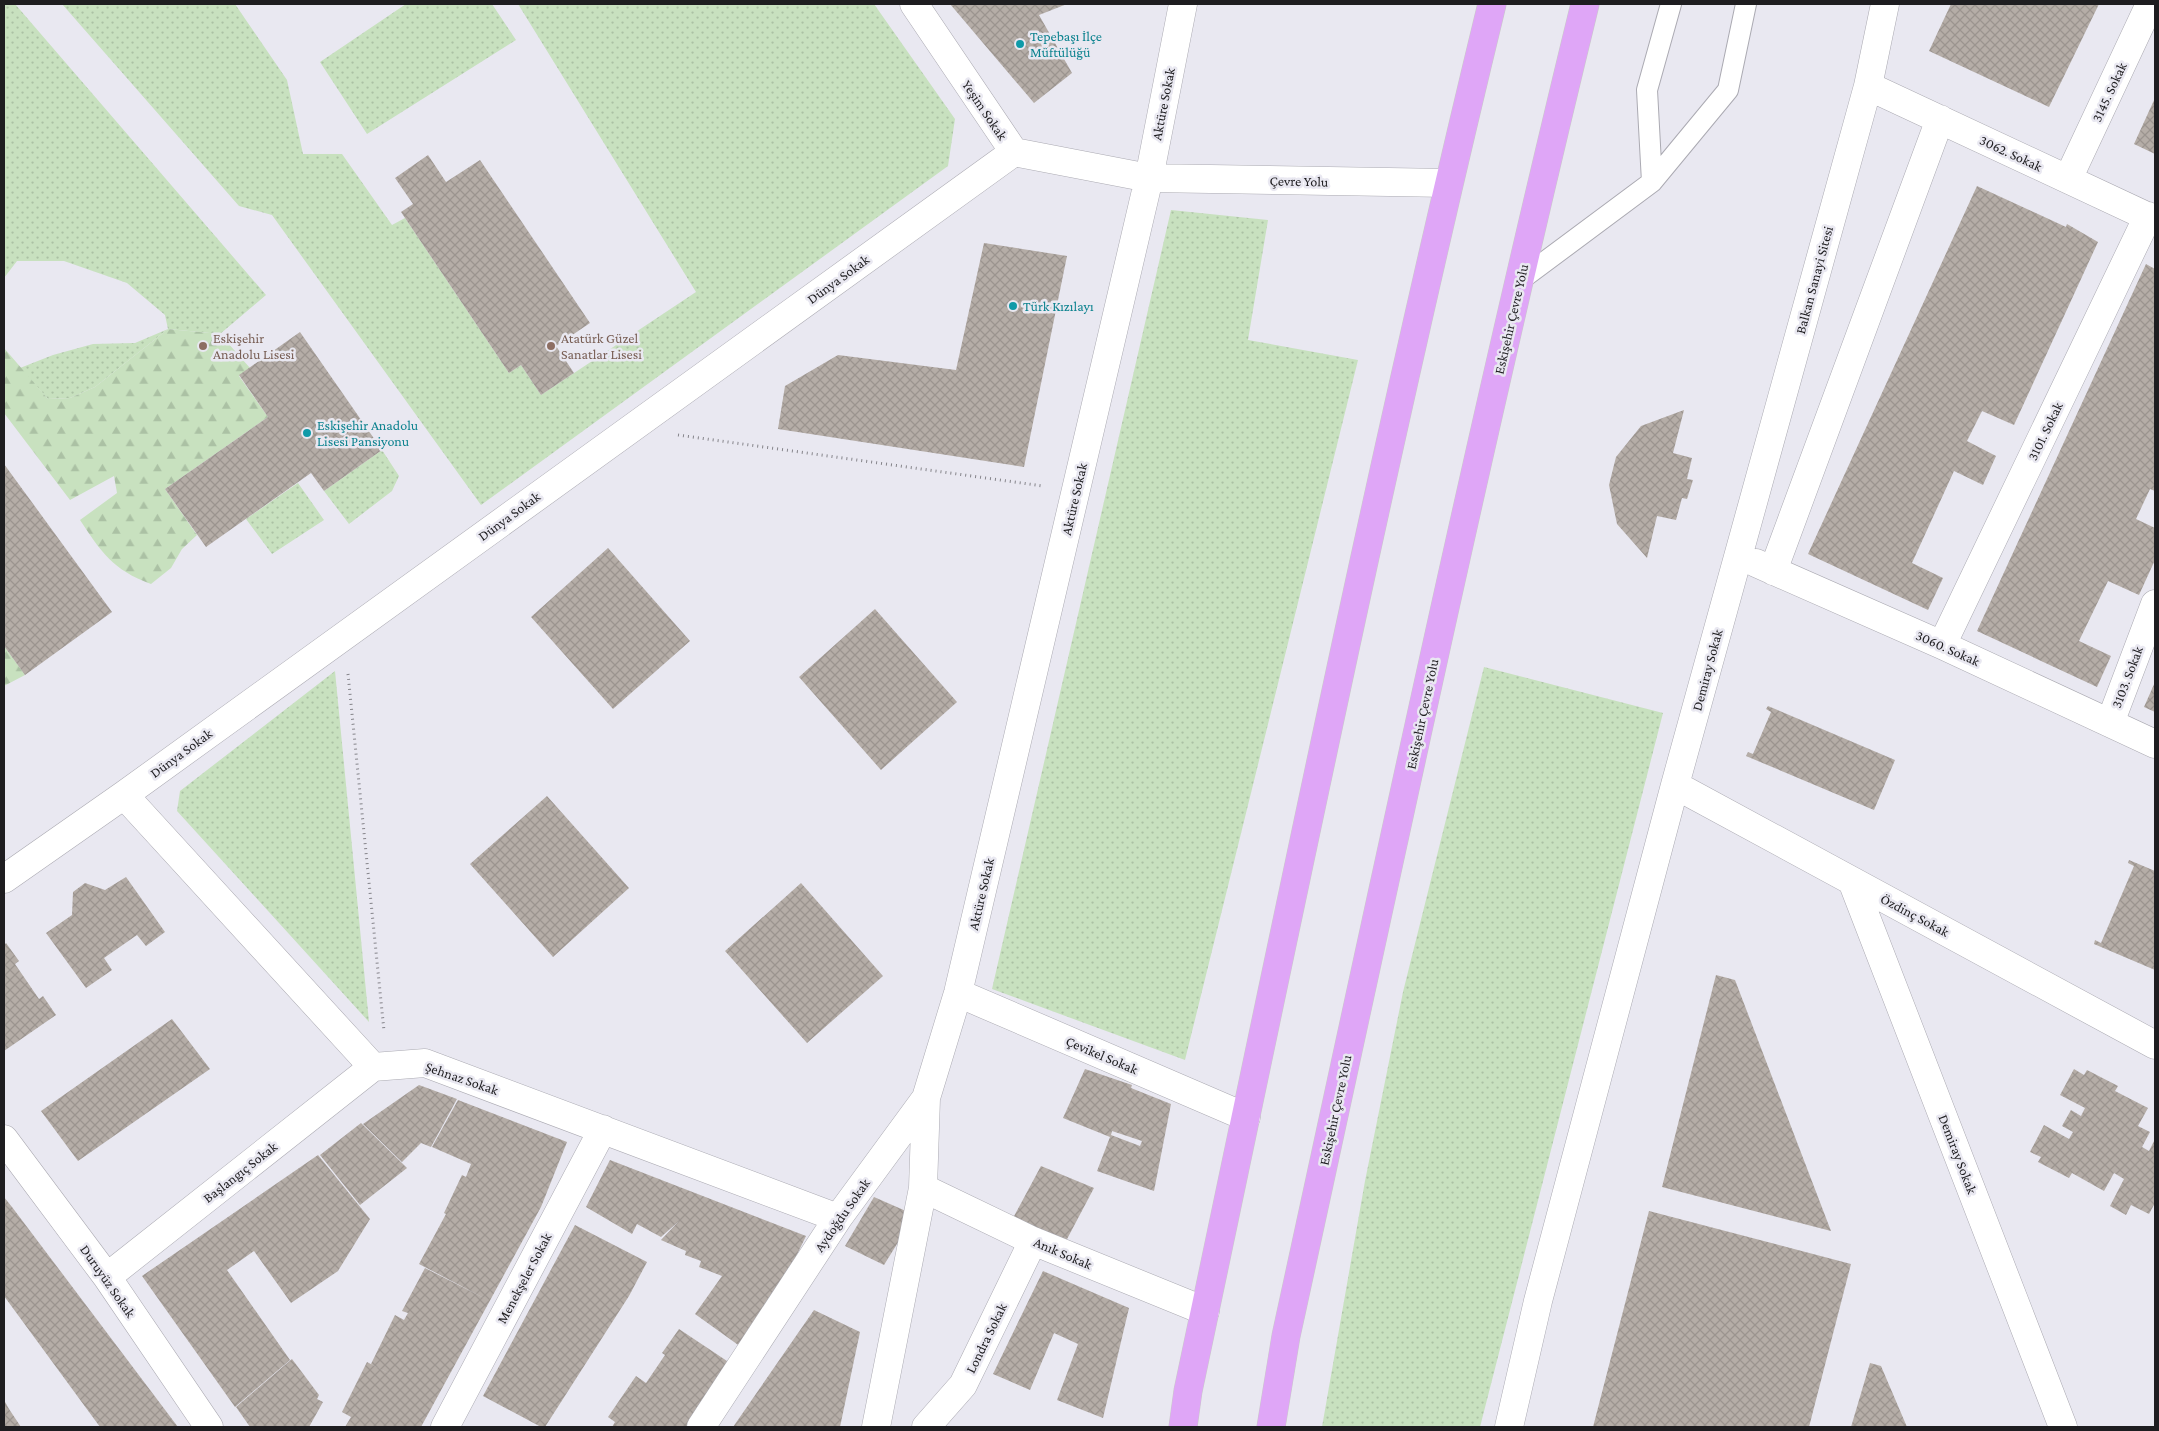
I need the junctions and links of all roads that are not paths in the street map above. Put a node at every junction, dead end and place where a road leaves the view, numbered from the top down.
1 (914, 4) edge
2 (1183, 4) edge
3 (1492, 4) edge
4 (1585, 4) edge
5 (1671, 4) edge
6 (1746, 4) edge
7 (1885, 4) edge
8 (2150, 4) edge
9 (1868, 86) junction
10 (1940, 120) junction
11 (1014, 152) junction
12 (1149, 178) junction
13 (2068, 180) junction
14 (1652, 182) junction
15 (1448, 183) junction
16 (2152, 218) edge
17 (1519, 281) junction
18 (1738, 556) junction
19 (1773, 571) junction
20 (2155, 604) edge
21 (1942, 645) junction
22 (2110, 723) junction
23 (2155, 744) edge
24 (1675, 785) junction
25 (124, 795) junction
26 (4, 879) edge
27 (1852, 881) junction
28 (958, 993) junction
29 (2155, 1045) edge
30 (380, 1067) junction
31 (926, 1098) junction
32 (1246, 1117) junction
33 (603, 1129) junction
34 (4, 1139) edge
35 (923, 1188) junction
36 (838, 1218) junction
37 (1033, 1241) junction
38 (107, 1278) junction
39 (1205, 1312) junction
40 (209, 1427) edge
41 (445, 1427) edge
42 (701, 1427) edge
43 (876, 1427) edge
44 (926, 1427) edge
45 (1183, 1427) edge
46 (1271, 1427) edge
47 (1509, 1427) edge
48 (2063, 1427) edge

1 - 11 street, Yeşim Sokak
2 - 12 street, Aktüre Sokak
3 - 15 highway
4 - 17 highway, Eskişehir Çevre Yolu
5 - 14 lane
6 - 14 lane
7 - 9 street, Balkan Sanayi Sitesi
8 - 13 street, 3145. Sokak
9 - 10 street, 3062. Sokak
9 - 18 street, Balkan Sanayi Sitesi
10 - 13 street, 3062. Sokak
10 - 19 street
11 - 12 street, Yeşim Sokak
11 - 25 street, Dünya Sokak
12 - 15 street, Çevre Yolu
12 - 28 street, Aktüre Sokak
13 - 16 street, 3062. Sokak
14 - 17 lane
15 - 32 highway
16 - 21 street, 3101. Sokak
17 - 46 highway, Eskişehir Çevre Yolu
18 - 19 street, 3060. Sokak
18 - 24 street, Demiray Sokak
19 - 21 street, 3060. Sokak
20 - 22 street, 3103. Sokak
21 - 22 street, 3060. Sokak
22 - 23 street, 3060. Sokak
24 - 27 street, Özdinç Sokak
24 - 47 street, Demiray Sokak
25 - 26 street, Dünya Sokak
25 - 30 street
27 - 29 street, Özdinç Sokak
27 - 48 street, Demiray Sokak
28 - 31 street, Aydoğdu Sokak
28 - 32 street, Çevikel Sokak
30 - 33 street, Şehnaz Sokak
30 - 38 street, Başlangıç Sokak
31 - 35 street
31 - 36 street, Aydoğdu Sokak
32 - 39 highway
33 - 36 street, Şehnaz Sokak
33 - 41 street, Menekşeler Sokak
34 - 38 street, Duruyüz Sokak
35 - 37 street, Anık Sokak
35 - 43 street
36 - 42 street, Aydoğdu Sokak
37 - 39 street, Anık Sokak
37 - 44 street, Londra Sokak
38 - 40 street, Duruyüz Sokak
39 - 45 highway

